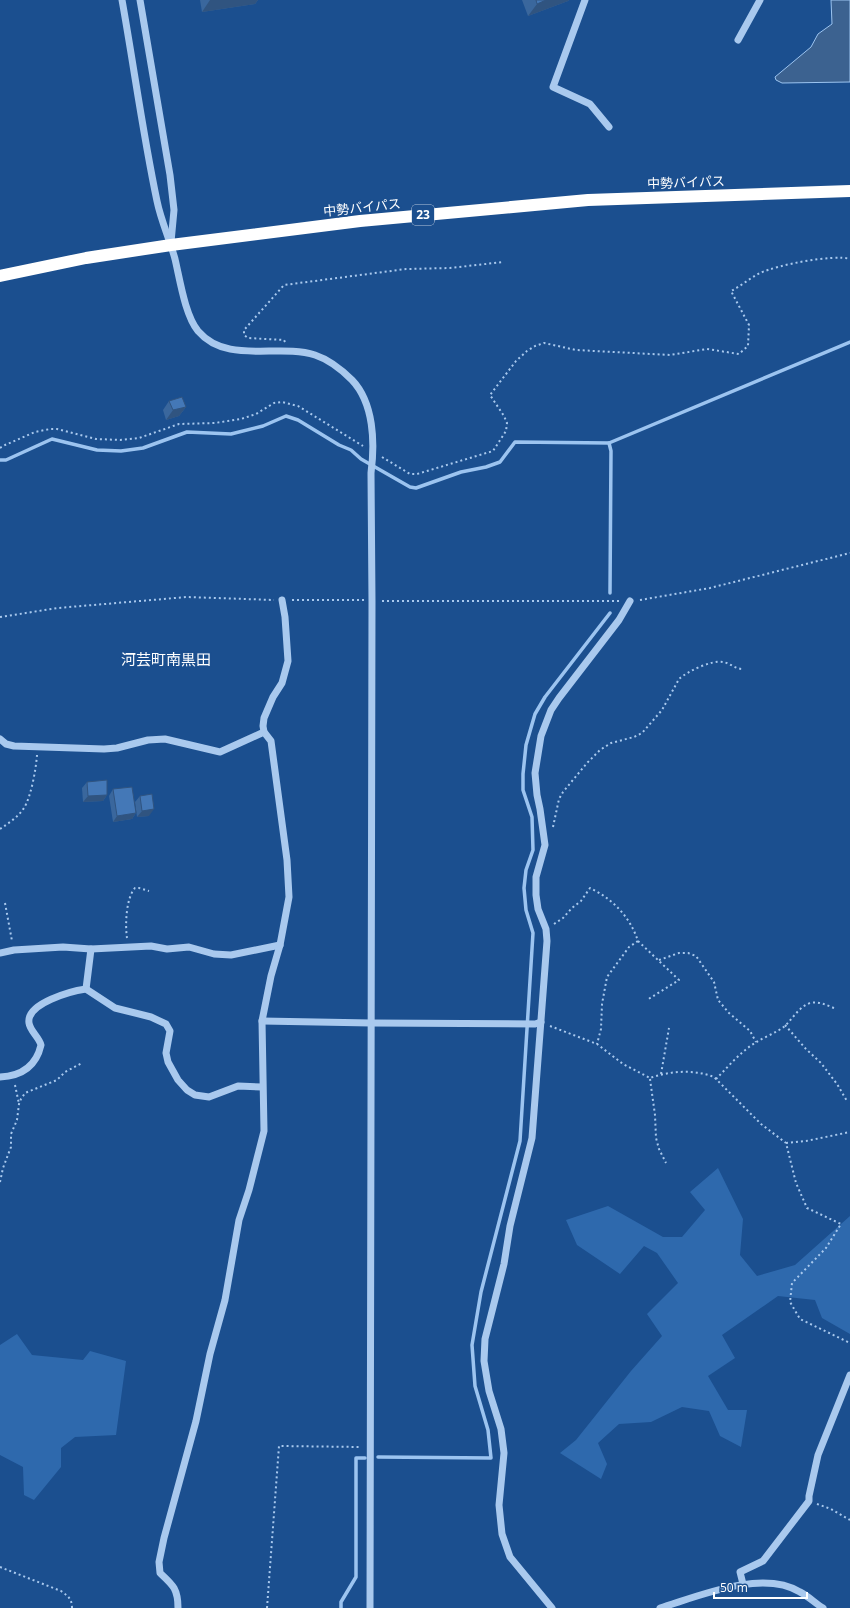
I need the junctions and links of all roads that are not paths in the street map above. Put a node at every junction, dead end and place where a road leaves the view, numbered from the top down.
1 (122, 0) edge
2 (140, 0) edge
3 (586, 0) edge
4 (760, 0) edge
5 (738, 40) dead end
6 (609, 126) dead end
7 (850, 191) edge
8 (171, 245) junction
9 (0, 276) edge
10 (282, 600) road end
11 (630, 601) road end
12 (264, 732) junction
13 (0, 739) edge
14 (280, 945) junction
15 (91, 949) junction
16 (0, 953) edge
17 (86, 989) junction
18 (262, 1021) junction
19 (538, 1023) junction
20 (371, 1024) junction
21 (0, 1077) edge
22 (262, 1087) junction
23 (850, 1375) edge
24 (743, 1584) junction
25 (178, 1608) edge
26 (370, 1608) edge
27 (552, 1608) edge
28 (660, 1608) edge
29 (823, 1608) edge

1 - 8 street
2 - 8 street
3 - 6 street
4 - 5 street
7 - 8 highway, 中勢バイパス / 23
8 - 9 highway, 中勢バイパス / 23
8 - 20 street
10 - 12 street
11 - 19 street
12 - 13 street
12 - 14 street
14 - 15 street
14 - 18 street
15 - 16 street
15 - 17 street
17 - 21 street
17 - 22 street
18 - 20 street
18 - 22 street
19 - 20 street
19 - 27 street
20 - 26 street
22 - 25 street
23 - 24 street
24 - 28 street
24 - 29 street

